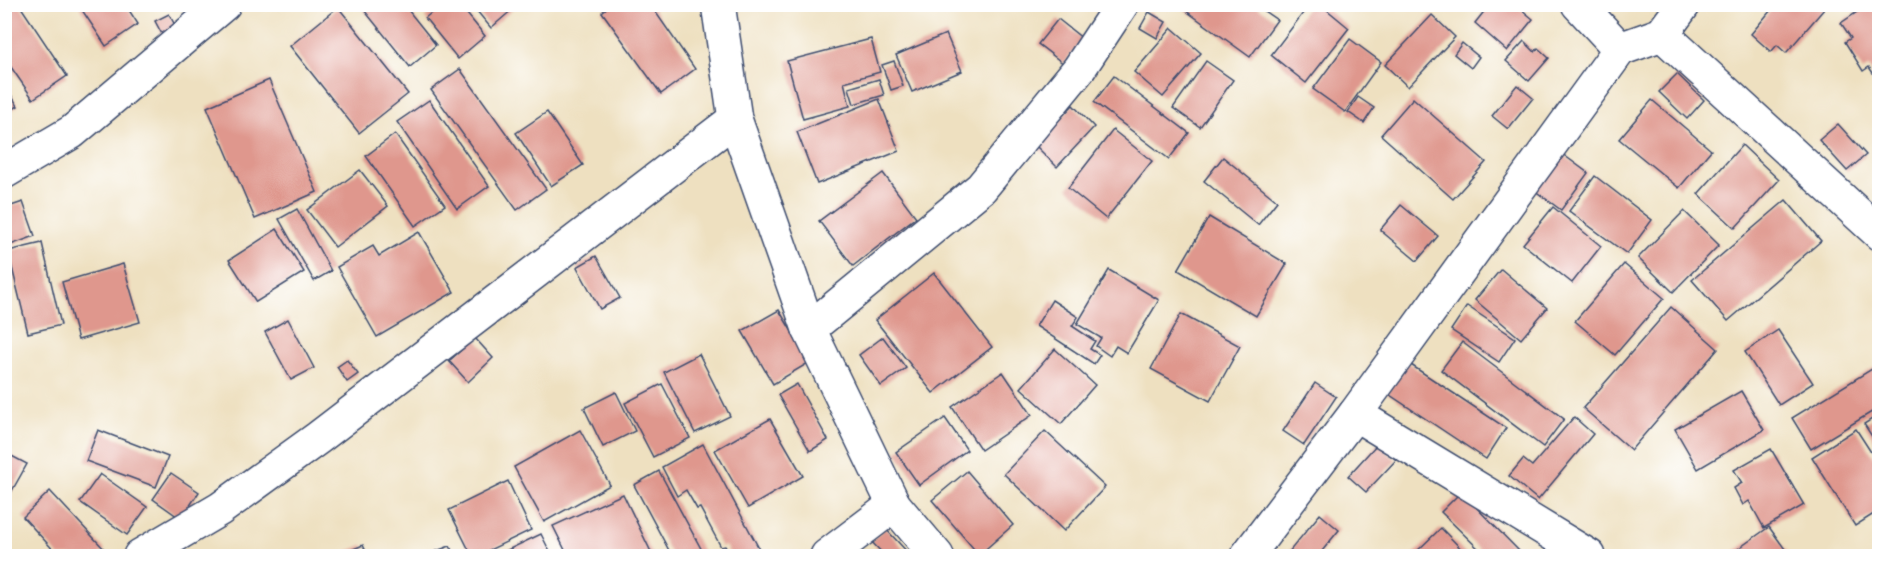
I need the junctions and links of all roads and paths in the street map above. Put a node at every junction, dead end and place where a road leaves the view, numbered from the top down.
1 (224, 4) edge
2 (718, 4) edge
3 (1122, 4) edge
4 (1578, 4) edge
5 (1684, 4) edge
6 (1662, 34) junction
7 (1620, 49) junction
8 (735, 119) junction
9 (4, 172) edge
10 (1880, 234) edge
11 (809, 329) junction
12 (1355, 414) junction
13 (894, 505) junction
14 (140, 556) edge
15 (827, 556) edge
16 (937, 556) edge
17 (1247, 556) edge
18 (1589, 556) edge

1 - 9 street
2 - 8 street
3 - 11 street
4 - 7 street
5 - 6 street
6 - 7 street
6 - 10 street
7 - 12 street
8 - 11 street
8 - 14 street
11 - 13 street
12 - 17 street
12 - 18 street
13 - 15 street
13 - 16 street

